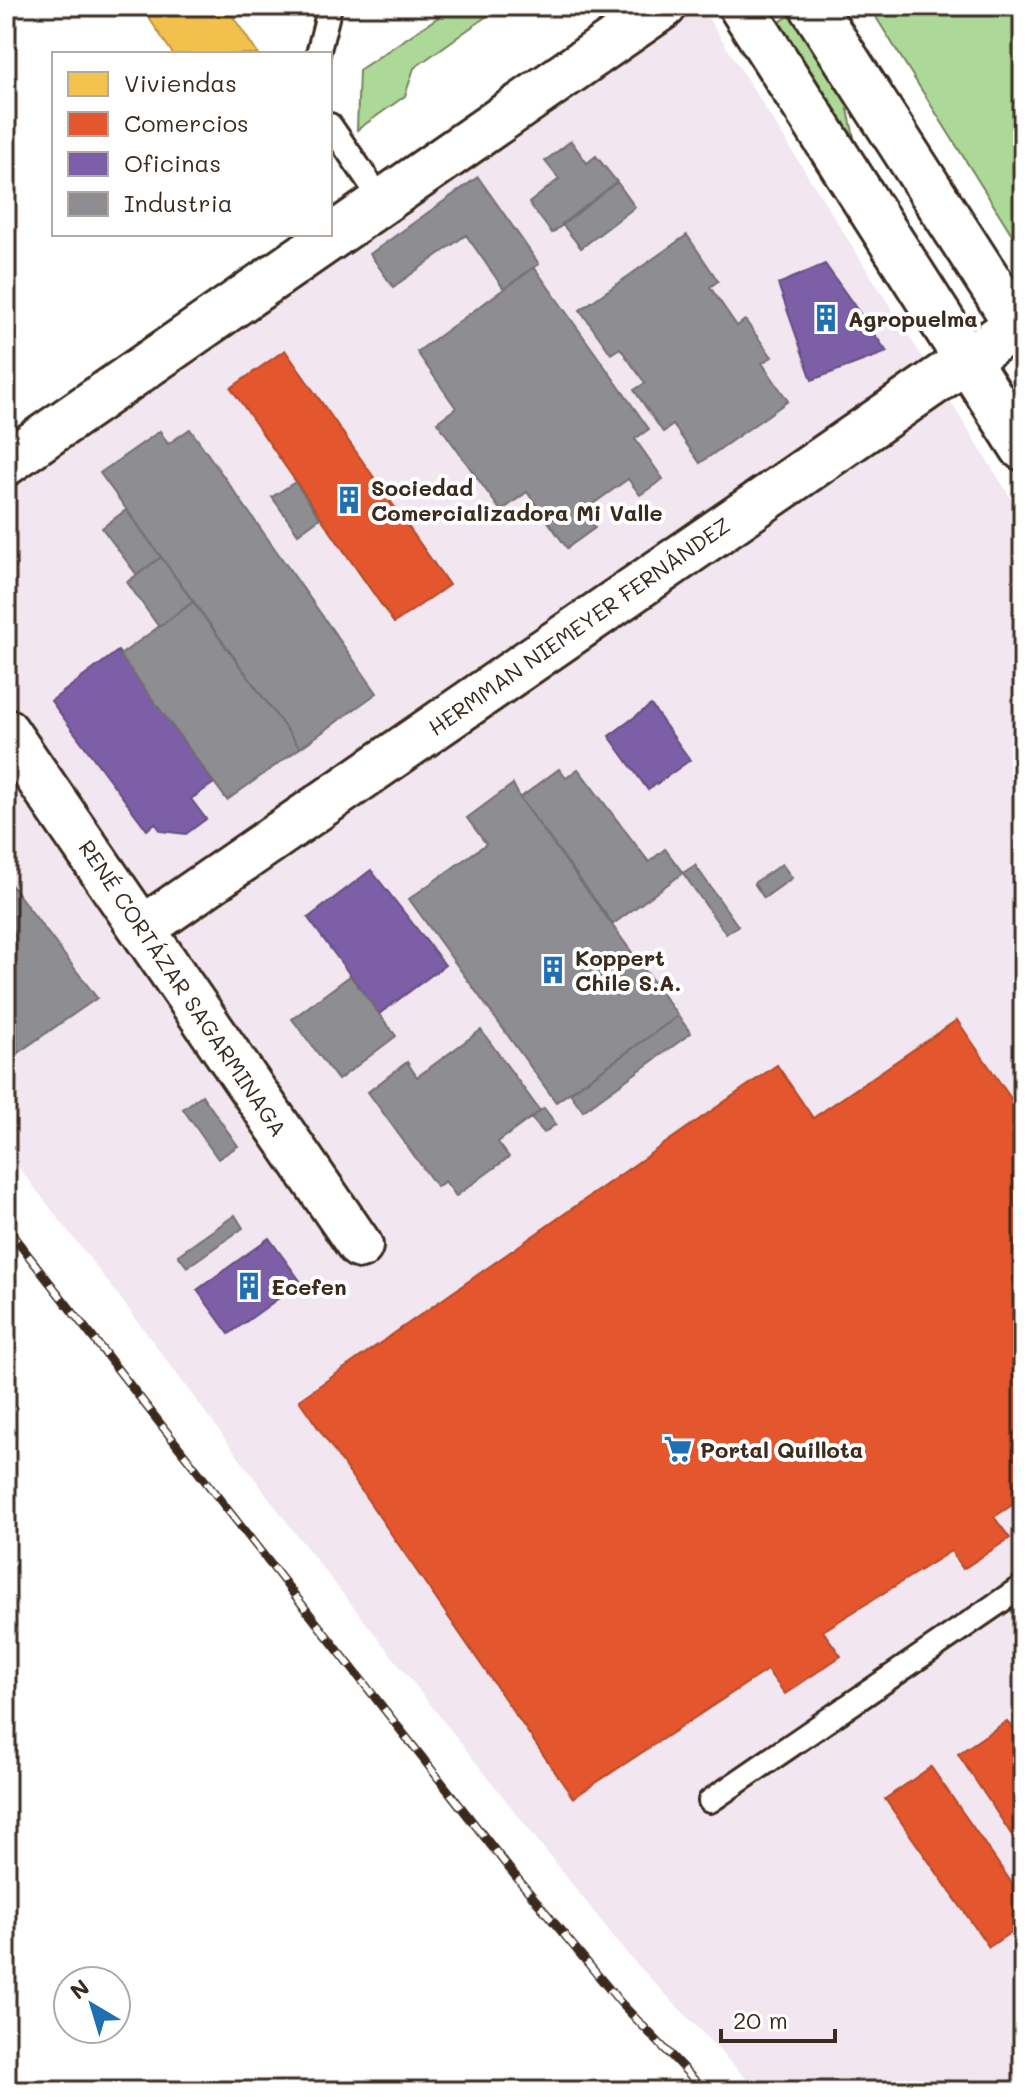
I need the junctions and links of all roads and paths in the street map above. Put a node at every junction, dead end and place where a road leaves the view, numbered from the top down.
1 (330, 6) edge
2 (664, 6) edge
3 (741, 6) edge
4 (812, 6) edge
5 (318, 52) edge
6 (332, 128) edge
7 (383, 202) junction
8 (332, 228) edge
9 (301, 244) edge
10 (1020, 330) edge
11 (966, 359) junction
12 (1023, 448) edge
13 (6, 463) edge
14 (6, 731) edge
15 (142, 929) junction
16 (360, 1246) dead end
17 (1023, 1586) edge
18 (710, 1801) dead end

1 - 5 lane
2 - 7 street
3 - 11 street
4 - 10 street
6 - 7 lane
7 - 8 street
9 - 13 street
10 - 11 street, HERMMAN NIEMEYER FERNÁNDEZ
11 - 12 street
11 - 15 street, HERMMAN NIEMEYER FERNÁNDEZ
14 - 15 street, RENÉ CORTÁZAR SAGARMINAGA
15 - 16 street, RENÉ CORTÁZAR SAGARMINAGA
17 - 18 lane

